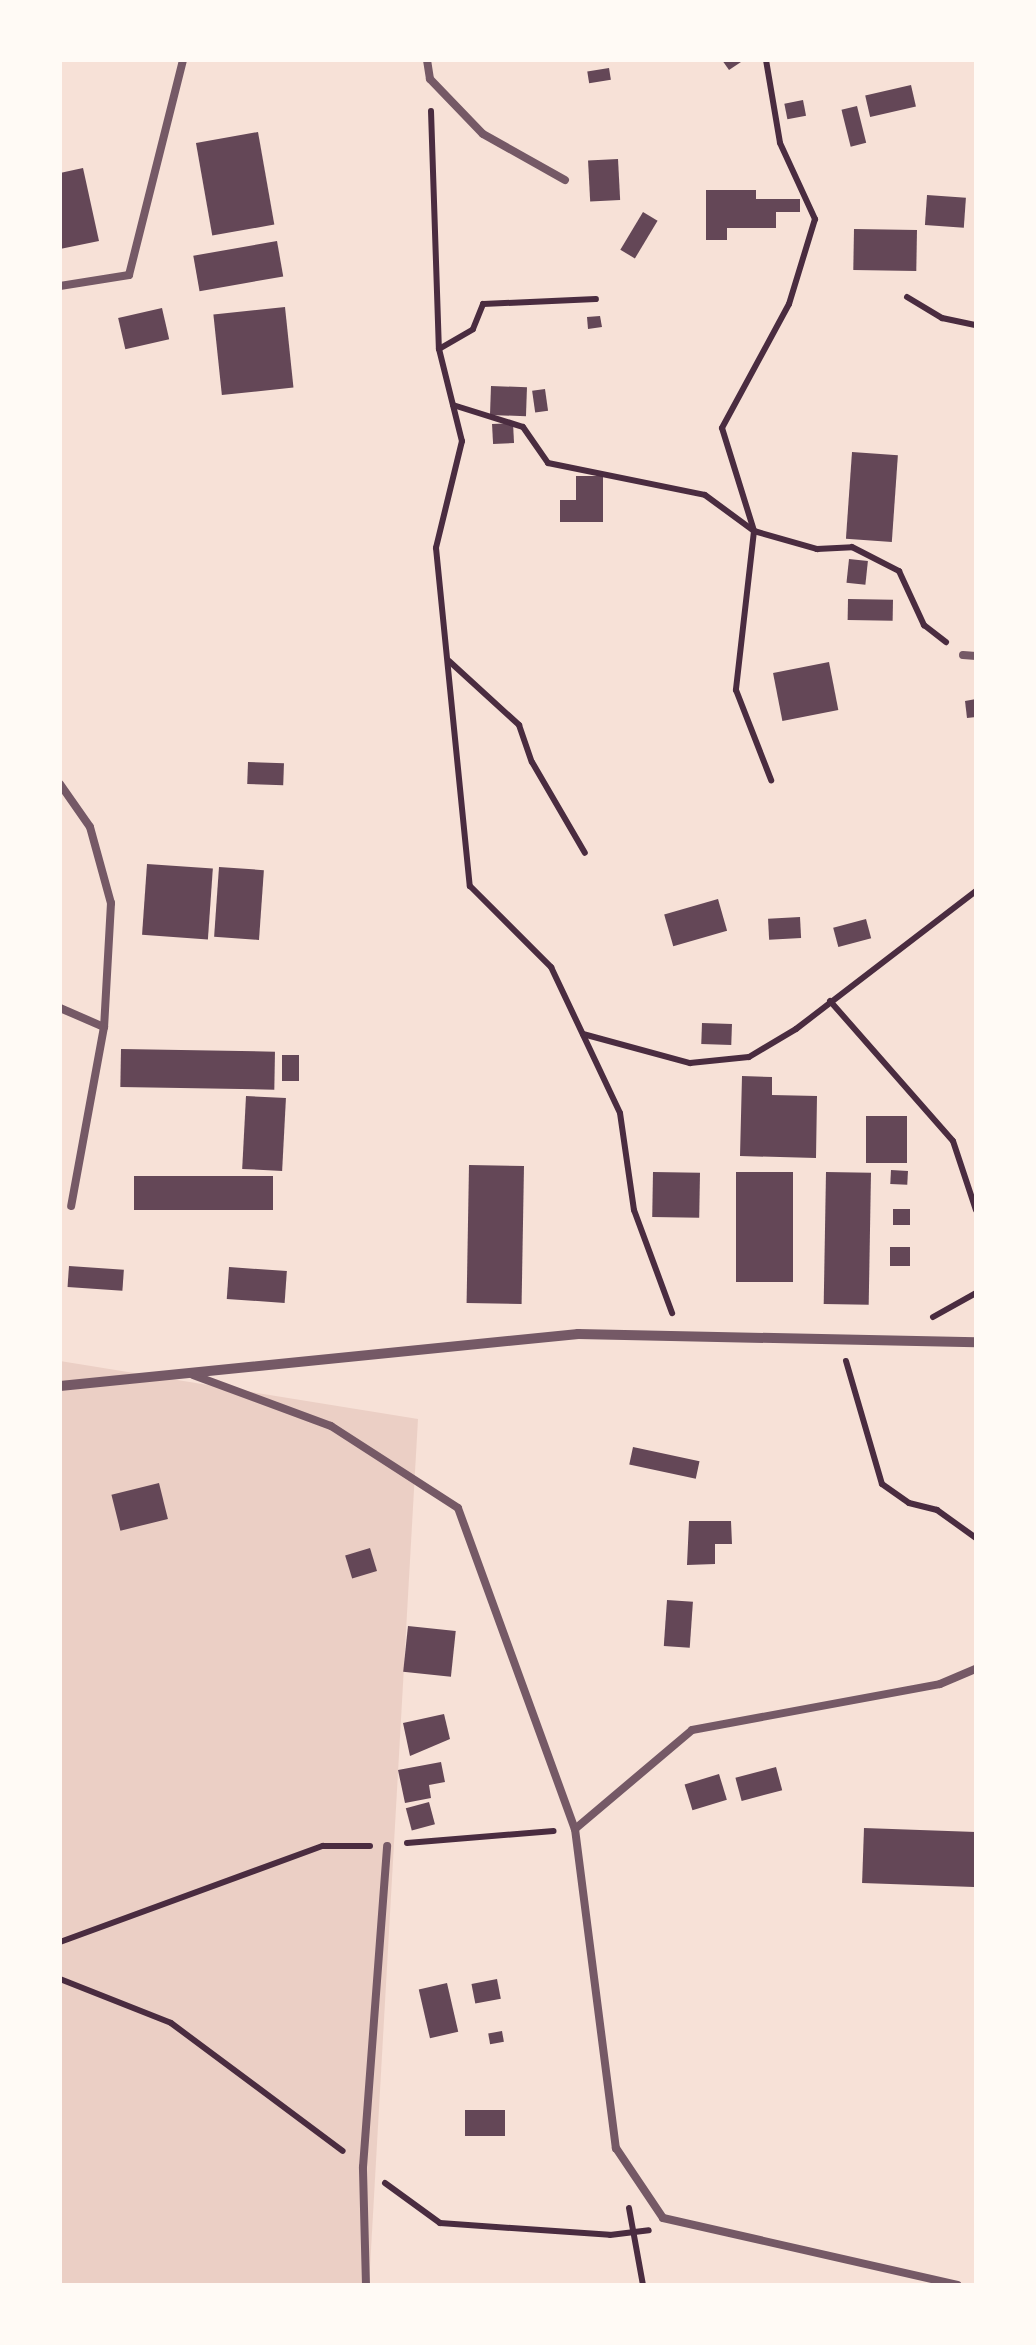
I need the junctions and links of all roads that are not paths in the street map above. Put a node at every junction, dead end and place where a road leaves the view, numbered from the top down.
1 (183, 60) edge
2 (428, 60) edge
3 (565, 180) dead end
4 (60, 286) edge
5 (963, 655) road end
6 (976, 656) edge
7 (60, 784) edge
8 (60, 1008) edge
9 (104, 1027) junction
10 (71, 1206) dead end
11 (974, 1343) edge
12 (189, 1373) junction
13 (60, 1386) edge
14 (976, 1670) edge
15 (575, 1829) junction
16 (386, 1846) road end
17 (366, 2285) edge
18 (957, 2285) edge

1 - 4 lane
2 - 3 lane
5 - 6 lane
7 - 9 lane
8 - 9 lane
9 - 10 lane
11 - 12 street
12 - 13 street
12 - 15 lane
14 - 15 lane
15 - 18 lane
16 - 17 lane

